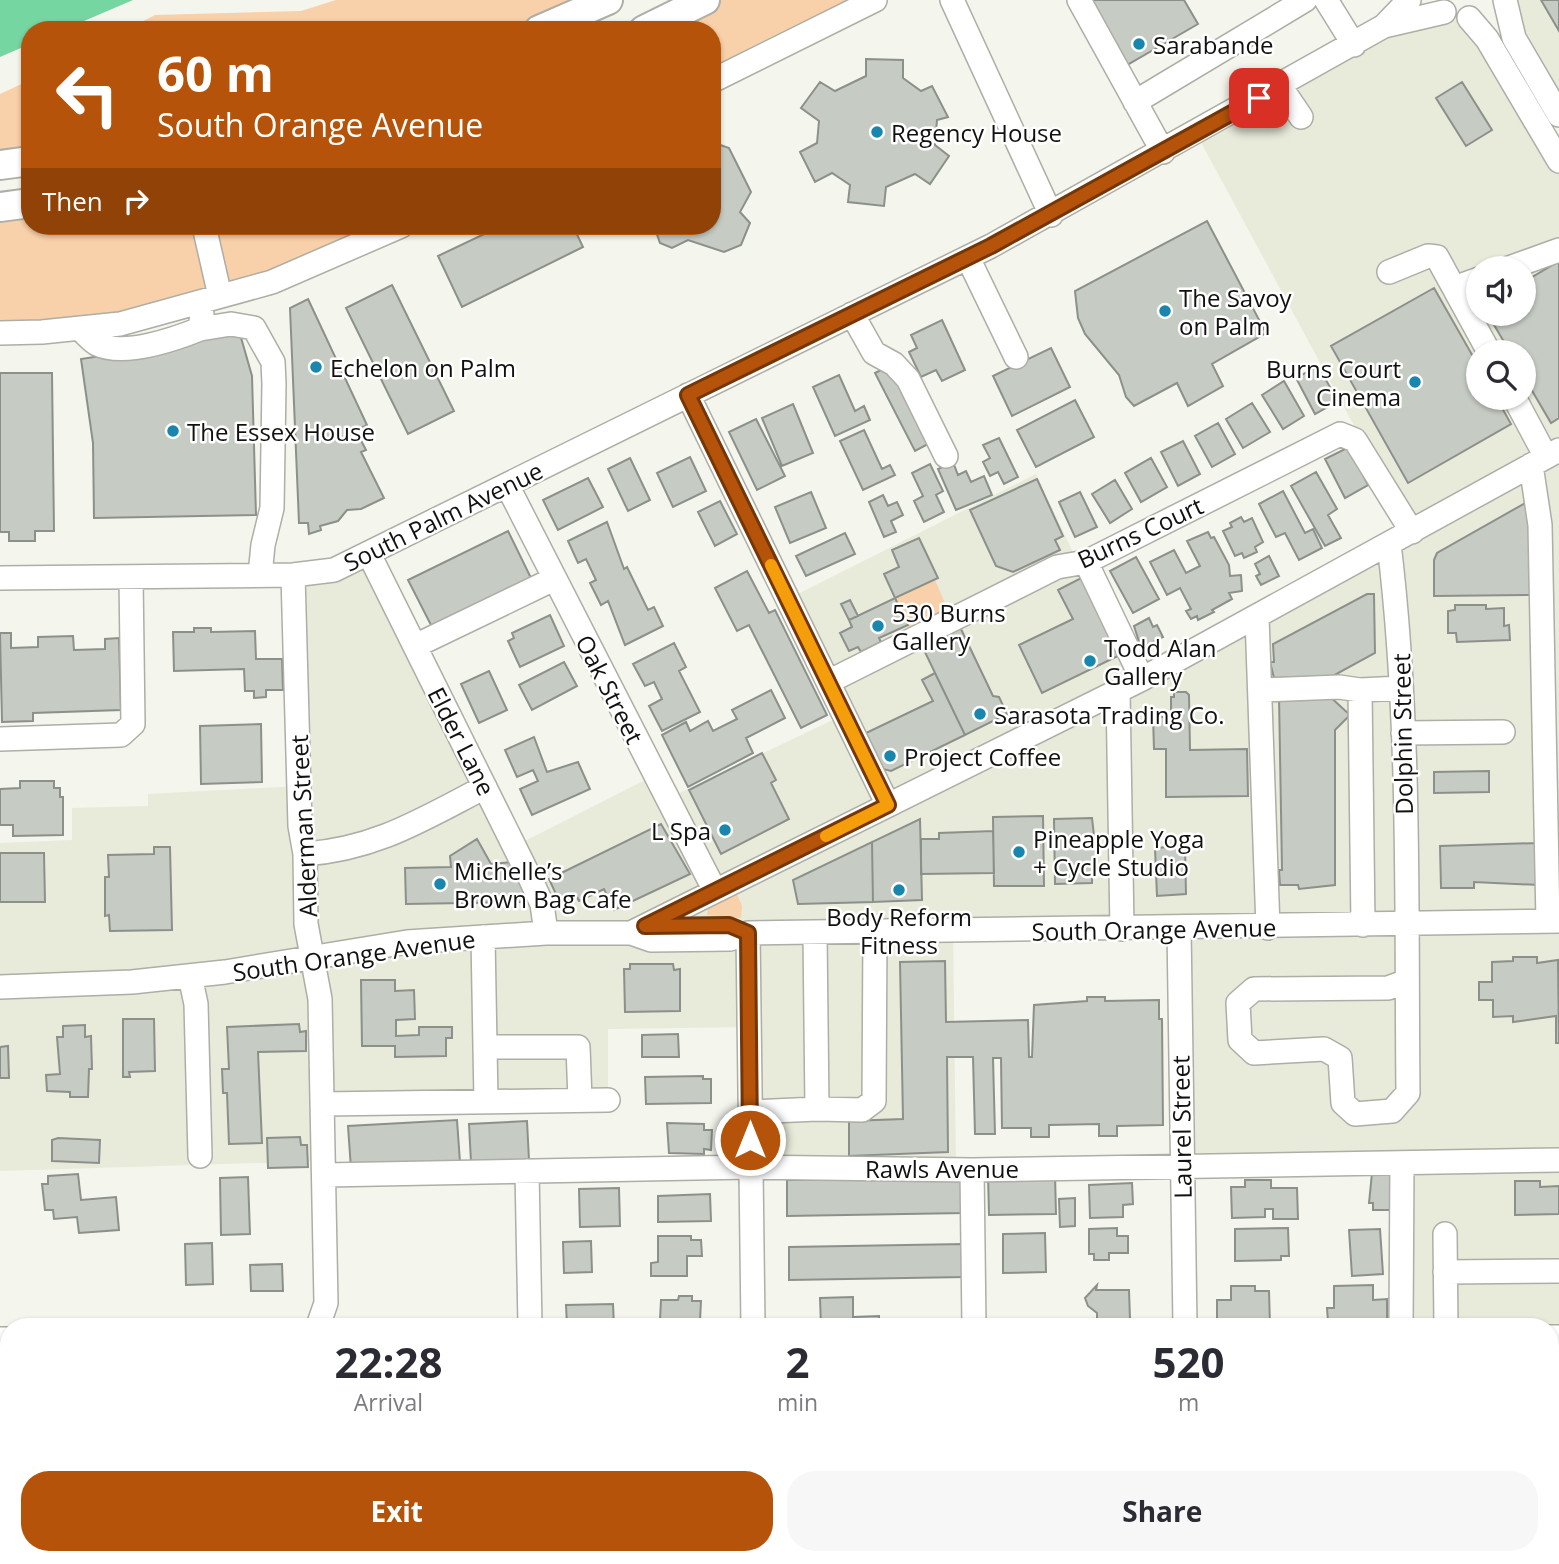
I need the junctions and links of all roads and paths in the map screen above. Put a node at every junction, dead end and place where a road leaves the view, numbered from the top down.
1 (608, 0) edge
2 (705, 0) edge
3 (874, 0) edge
4 (952, 0) edge
5 (1079, 0) edge
6 (1305, 0) edge
7 (1326, 0) edge
8 (1409, 0) edge
9 (1503, 0) edge
10 (1438, 6) edge
11 (1469, 18) junction
12 (560, 21) edge
13 (662, 21) edge
14 (1384, 26) junction
15 (1354, 45) junction
16 (721, 76) edge
17 (1280, 86) junction
18 (1135, 102) junction
19 (1559, 115) edge
20 (1301, 117) dead end
21 (1163, 152) junction
22 (1559, 161) edge
23 (21, 162) edge
24 (0, 165) edge
25 (21, 205) edge
26 (0, 207) edge
27 (1051, 215) junction
28 (205, 235) edge
29 (380, 235) edge
30 (1559, 250) edge
31 (968, 258) junction
32 (1536, 258) edge
33 (1390, 272) dead end
34 (1466, 284) edge
35 (1454, 288) junction
36 (211, 299) junction
37 (852, 314) junction
38 (80, 329) junction
39 (201, 329) junction
40 (0, 332) edge
41 (1482, 340) edge
42 (1016, 357) dead end
43 (688, 395) junction
44 (1521, 410) edge
45 (946, 456) dead end
46 (1545, 458) edge
47 (507, 485) junction
48 (1412, 531) junction
49 (1389, 544) junction
50 (369, 554) junction
51 (1086, 562) junction
52 (260, 575) junction
53 (293, 575) junction
54 (131, 577) junction
55 (0, 578) edge
56 (554, 579) junction
57 (1256, 617) junction
58 (415, 646) junction
59 (1142, 679) junction
60 (828, 682) junction
61 (1401, 688) junction
62 (1261, 690) junction
63 (1360, 690) junction
64 (1118, 691) junction
65 (1503, 732) dead end
66 (1402, 733) junction
67 (0, 739) edge
68 (485, 787) junction
69 (888, 805) junction
70 (305, 854) junction
71 (715, 891) junction
72 (1553, 921) edge
73 (1406, 924) junction
74 (1363, 925) junction
75 (1268, 928) junction
76 (638, 929) junction
77 (1122, 929) junction
78 (1179, 929) junction
79 (875, 932) junction
80 (546, 933) junction
81 (748, 933) junction
82 (815, 933) junction
83 (483, 937) junction
84 (313, 958) junction
85 (190, 976) junction
86 (1407, 981) junction
87 (0, 987) edge
88 (485, 1047) junction
89 (580, 1100) junction
90 (608, 1100) dead end
91 (486, 1101) junction
92 (323, 1104) junction
93 (817, 1109) junction
94 (750, 1112) junction
95 (200, 1156) dead end
96 (1559, 1160) edge
97 (1402, 1163) junction
98 (750, 1167) junction
99 (1182, 1167) junction
100 (972, 1170) junction
101 (527, 1171) junction
102 (325, 1175) junction
103 (1445, 1234) dead end
104 (1559, 1271) edge
105 (1445, 1272) junction
106 (321, 1318) edge
107 (530, 1318) edge
108 (753, 1318) edge
109 (974, 1318) edge
110 (1185, 1318) edge
111 (1401, 1318) edge
112 (1446, 1318) edge

1 - 12 main road
2 - 13 main road
3 - 16 street
4 - 27 street
5 - 18 street
6 - 18 street
7 - 15 street
8 - 14 street, South Palm Avenue
9 - 11 street
9 - 19 street
10 - 11 street
10 - 14 street, South Palm Avenue
11 - 22 street
14 - 15 street, South Palm Avenue
15 - 17 street, South Palm Avenue
17 - 20 street
17 - 21 street, South Palm Avenue
18 - 21 street
21 - 27 street, South Palm Avenue
23 - 24 main road
25 - 26 main road
27 - 31 street, South Palm Avenue
28 - 36 street
29 - 36 street
30 - 32 street
31 - 37 street, South Palm Avenue
31 - 42 street
33 - 35 street
34 - 35 street
35 - 41 street
36 - 38 street
36 - 39 street
37 - 43 street, South Palm Avenue
37 - 45 street
38 - 39 street
38 - 40 street
39 - 52 street
43 - 47 street, South Palm Avenue
43 - 60 street
44 - 46 street
46 - 48 street
46 - 72 street
47 - 50 street, South Palm Avenue
47 - 56 street, Oak Street
48 - 49 street
48 - 51 street, Burns Court
49 - 57 street
49 - 61 street, Dolphin Street
50 - 53 street, South Palm Avenue
50 - 58 street, Elder Lane
51 - 59 street
51 - 60 street, Burns Court
52 - 53 street, South Palm Avenue
52 - 54 street, South Palm Avenue
53 - 70 street, Alderman Street
54 - 55 street, South Palm Avenue
54 - 67 street
56 - 58 street
56 - 71 street, Oak Street
57 - 59 street
57 - 62 street
58 - 68 street, Elder Lane
59 - 64 street
60 - 69 street
61 - 63 street
61 - 66 street, Dolphin Street
62 - 63 street
62 - 75 street
63 - 74 street
64 - 69 street
64 - 77 street
65 - 66 street
66 - 73 street, Dolphin Street
68 - 70 street
68 - 80 street, Elder Lane
69 - 71 street
70 - 84 street, Alderman Street
71 - 76 street
72 - 73 street, South Orange Avenue
73 - 74 street, South Orange Avenue
73 - 86 street, Dolphin Street
74 - 75 street, South Orange Avenue
75 - 78 street, South Orange Avenue
76 - 80 street, South Orange Avenue
76 - 81 street, South Orange Avenue
77 - 78 street, South Orange Avenue
77 - 79 street, South Orange Avenue
78 - 99 street, Laurel Street
79 - 82 street, South Orange Avenue
79 - 93 street
80 - 83 street, South Orange Avenue
81 - 82 street, South Orange Avenue
81 - 94 street
82 - 93 street
83 - 84 street, South Orange Avenue
83 - 88 street
84 - 85 street, South Orange Avenue
84 - 92 street, Alderman Street
85 - 87 street, South Orange Avenue
85 - 95 street
86 - 86 street, Dolphin Street
88 - 89 street
88 - 91 street
89 - 90 street
89 - 91 street
91 - 92 street
92 - 102 street, Alderman Street
93 - 94 street
94 - 98 street
96 - 97 street, Rawls Avenue
97 - 99 street, Rawls Avenue
97 - 111 street
98 - 100 street, Rawls Avenue
98 - 101 street, Rawls Avenue
98 - 108 street
99 - 100 street, Rawls Avenue
99 - 110 street, Laurel Street
100 - 109 street
101 - 102 street, Rawls Avenue
101 - 107 street
102 - 106 street, Alderman Street
103 - 105 street
104 - 105 street
105 - 112 street

